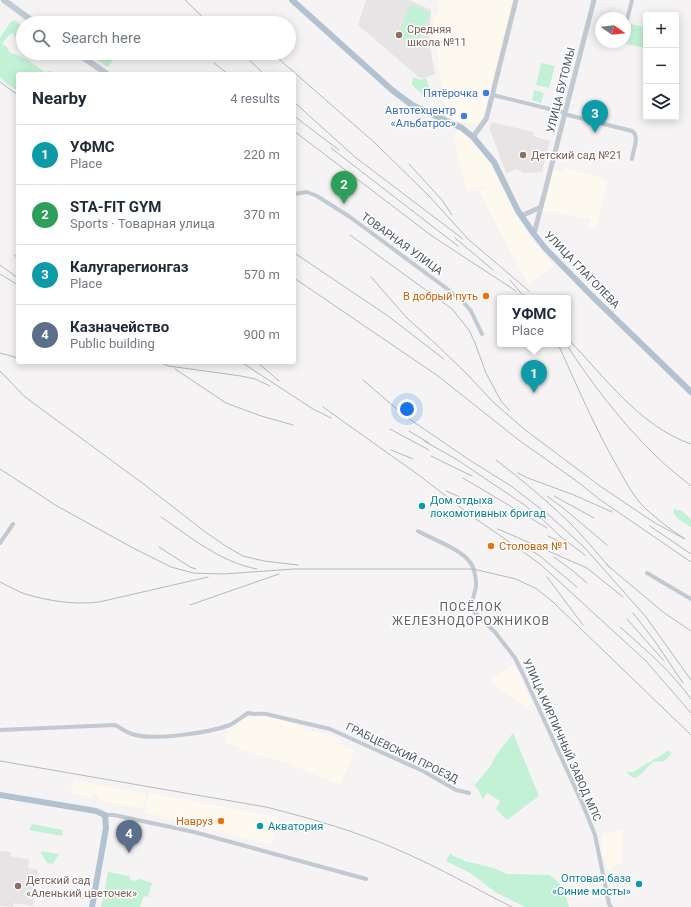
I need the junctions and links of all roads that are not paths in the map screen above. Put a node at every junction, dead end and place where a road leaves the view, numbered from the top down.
1 (4, 0) edge
2 (292, 0) edge
3 (516, 0) edge
4 (594, 0) edge
5 (632, 0) edge
6 (629, 12) edge
7 (26, 16) edge
8 (87, 60) edge
9 (104, 72) edge
10 (493, 95) junction
11 (565, 114) junction
12 (474, 137) junction
13 (632, 159) dead end
14 (296, 194) edge
15 (541, 207) junction
16 (521, 216) junction
17 (534, 234) junction
18 (482, 334) dead end
19 (691, 392) edge
20 (13, 524) dead end
21 (418, 531) dead end
22 (0, 542) edge
23 (647, 573) dead end
24 (691, 599) edge
25 (0, 730) edge
26 (469, 793) dead end
27 (0, 795) edge
28 (105, 815) junction
29 (366, 879) dead end
30 (92, 907) edge
31 (611, 907) edge

1 - 7 main road
2 - 12 main road, УЛИЦА ГЛАГОЛЕВА
3 - 10 street
4 - 11 street, УЛИЦА БУТОМЫ
5 - 6 street
8 - 9 main road
10 - 11 street
10 - 12 street
11 - 13 street
11 - 15 street, УЛИЦА БУТОМЫ
12 - 16 main road, УЛИЦА ГЛАГОЛЕВА
14 - 18 street, ТОВАРНАЯ УЛИЦА
15 - 16 street
15 - 17 street, УЛИЦА БУТОМЫ
16 - 17 main road, УЛИЦА ГЛАГОЛЕВА
17 - 19 main road, УЛИЦА ГЛАГОЛЕВА
20 - 22 street
21 - 31 street, УЛИЦА КИРПИЧНЫЙ ЗАВОД МПС
23 - 24 street
25 - 26 street, ГРАБЦЕВСКИЙ ПРОЕЗД
27 - 28 main road
28 - 29 street
28 - 30 main road

